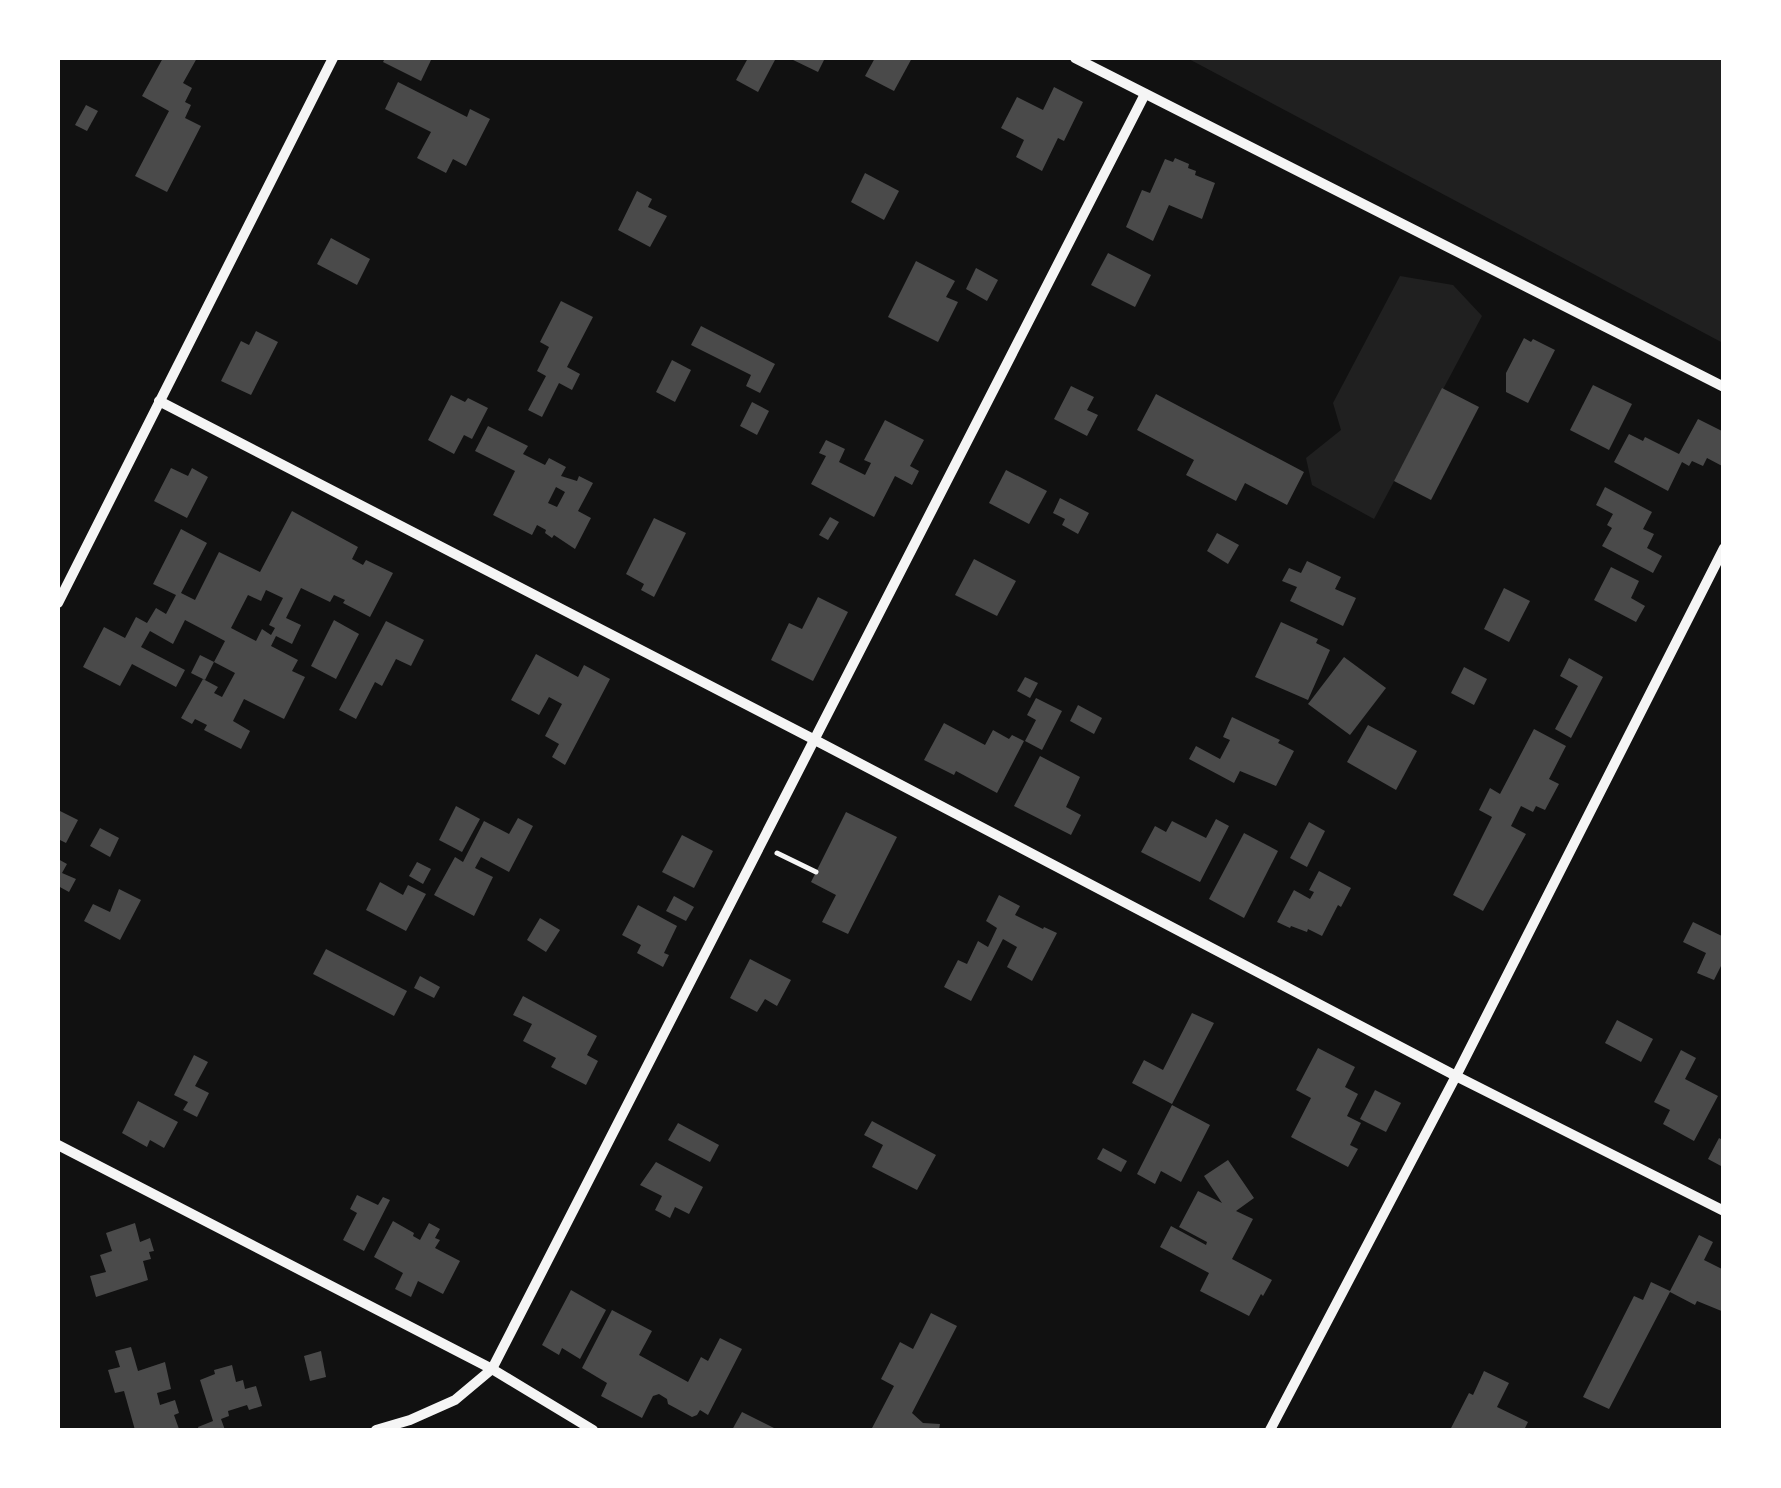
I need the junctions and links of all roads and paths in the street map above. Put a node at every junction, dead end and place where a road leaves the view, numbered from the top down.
1 (333, 58) edge
2 (1075, 58) edge
3 (1145, 94) junction
4 (1724, 387) edge
5 (159, 401) junction
6 (1724, 548) edge
7 (58, 604) edge
8 (815, 740) junction
9 (761, 845) junction
10 (816, 872) dead end
11 (1456, 1076) junction
12 (58, 1145) edge
13 (1724, 1211) edge
14 (492, 1369) junction
15 (376, 1430) edge
16 (594, 1430) edge
17 (1270, 1430) edge

1 - 5 street
2 - 3 street
3 - 4 street
3 - 8 street
5 - 7 street
5 - 8 street
6 - 11 street
8 - 9 street
8 - 11 street
9 - 10 path
9 - 14 street
11 - 13 street
11 - 17 street
12 - 14 street
14 - 15 street
14 - 16 street

